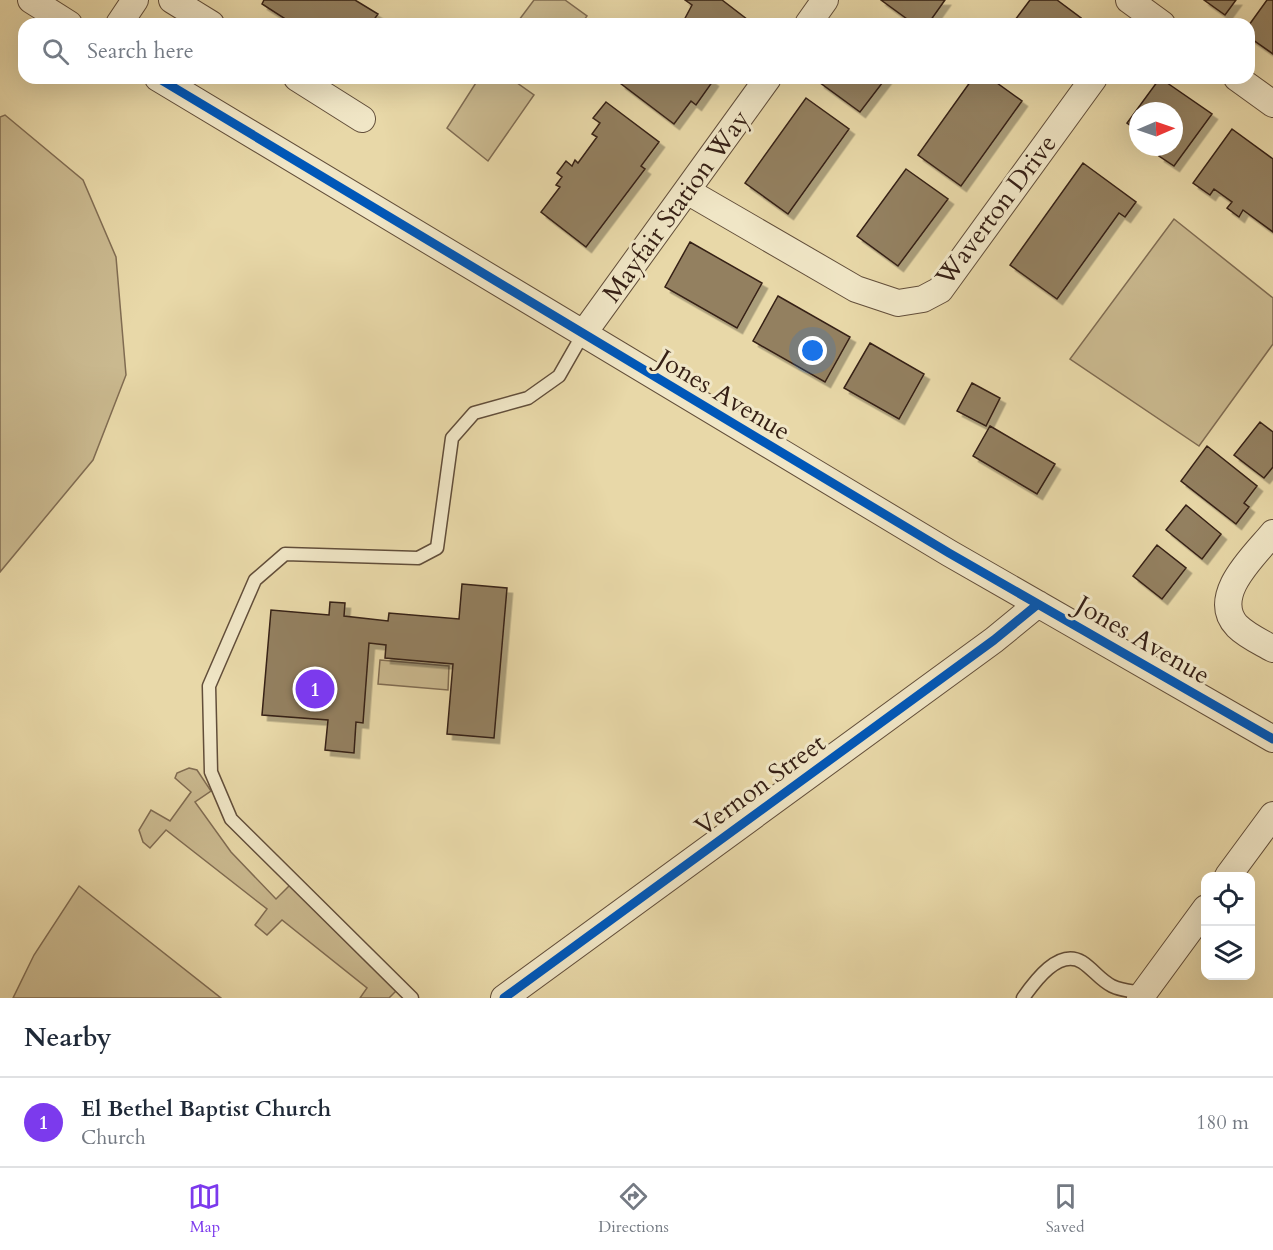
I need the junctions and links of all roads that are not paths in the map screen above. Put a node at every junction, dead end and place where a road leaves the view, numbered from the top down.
1 (31, 0) edge
2 (135, 0) edge
3 (172, 0) edge
4 (825, 0) edge
5 (60, 18) edge
6 (123, 18) edge
7 (201, 18) edge
8 (812, 18) edge
9 (168, 84) edge
10 (307, 84) edge
11 (764, 84) edge
12 (1090, 84) edge
13 (1245, 84) edge
14 (1273, 104) edge
15 (362, 119) dead end
16 (687, 190) junction
17 (583, 334) junction
18 (1273, 533) edge
19 (1038, 604) junction
20 (1273, 649) edge
21 (1273, 739) edge
22 (1273, 815) edge
23 (1231, 872) edge
24 (1201, 915) edge
25 (1142, 995) edge
26 (412, 998) edge
27 (504, 998) edge
28 (1023, 998) edge

1 - 5 street
2 - 6 street
3 - 7 street
4 - 8 street
9 - 17 street, Jones Avenue
10 - 15 street
11 - 16 street, Mayfair Station Way
12 - 16 street, Waverton Drive
13 - 14 street
16 - 17 street, Mayfair Station Way
17 - 19 street, Jones Avenue
17 - 26 lane
18 - 20 street
19 - 21 street, Jones Avenue
19 - 27 street, Vernon Street
22 - 23 street
24 - 25 street
25 - 28 lane

